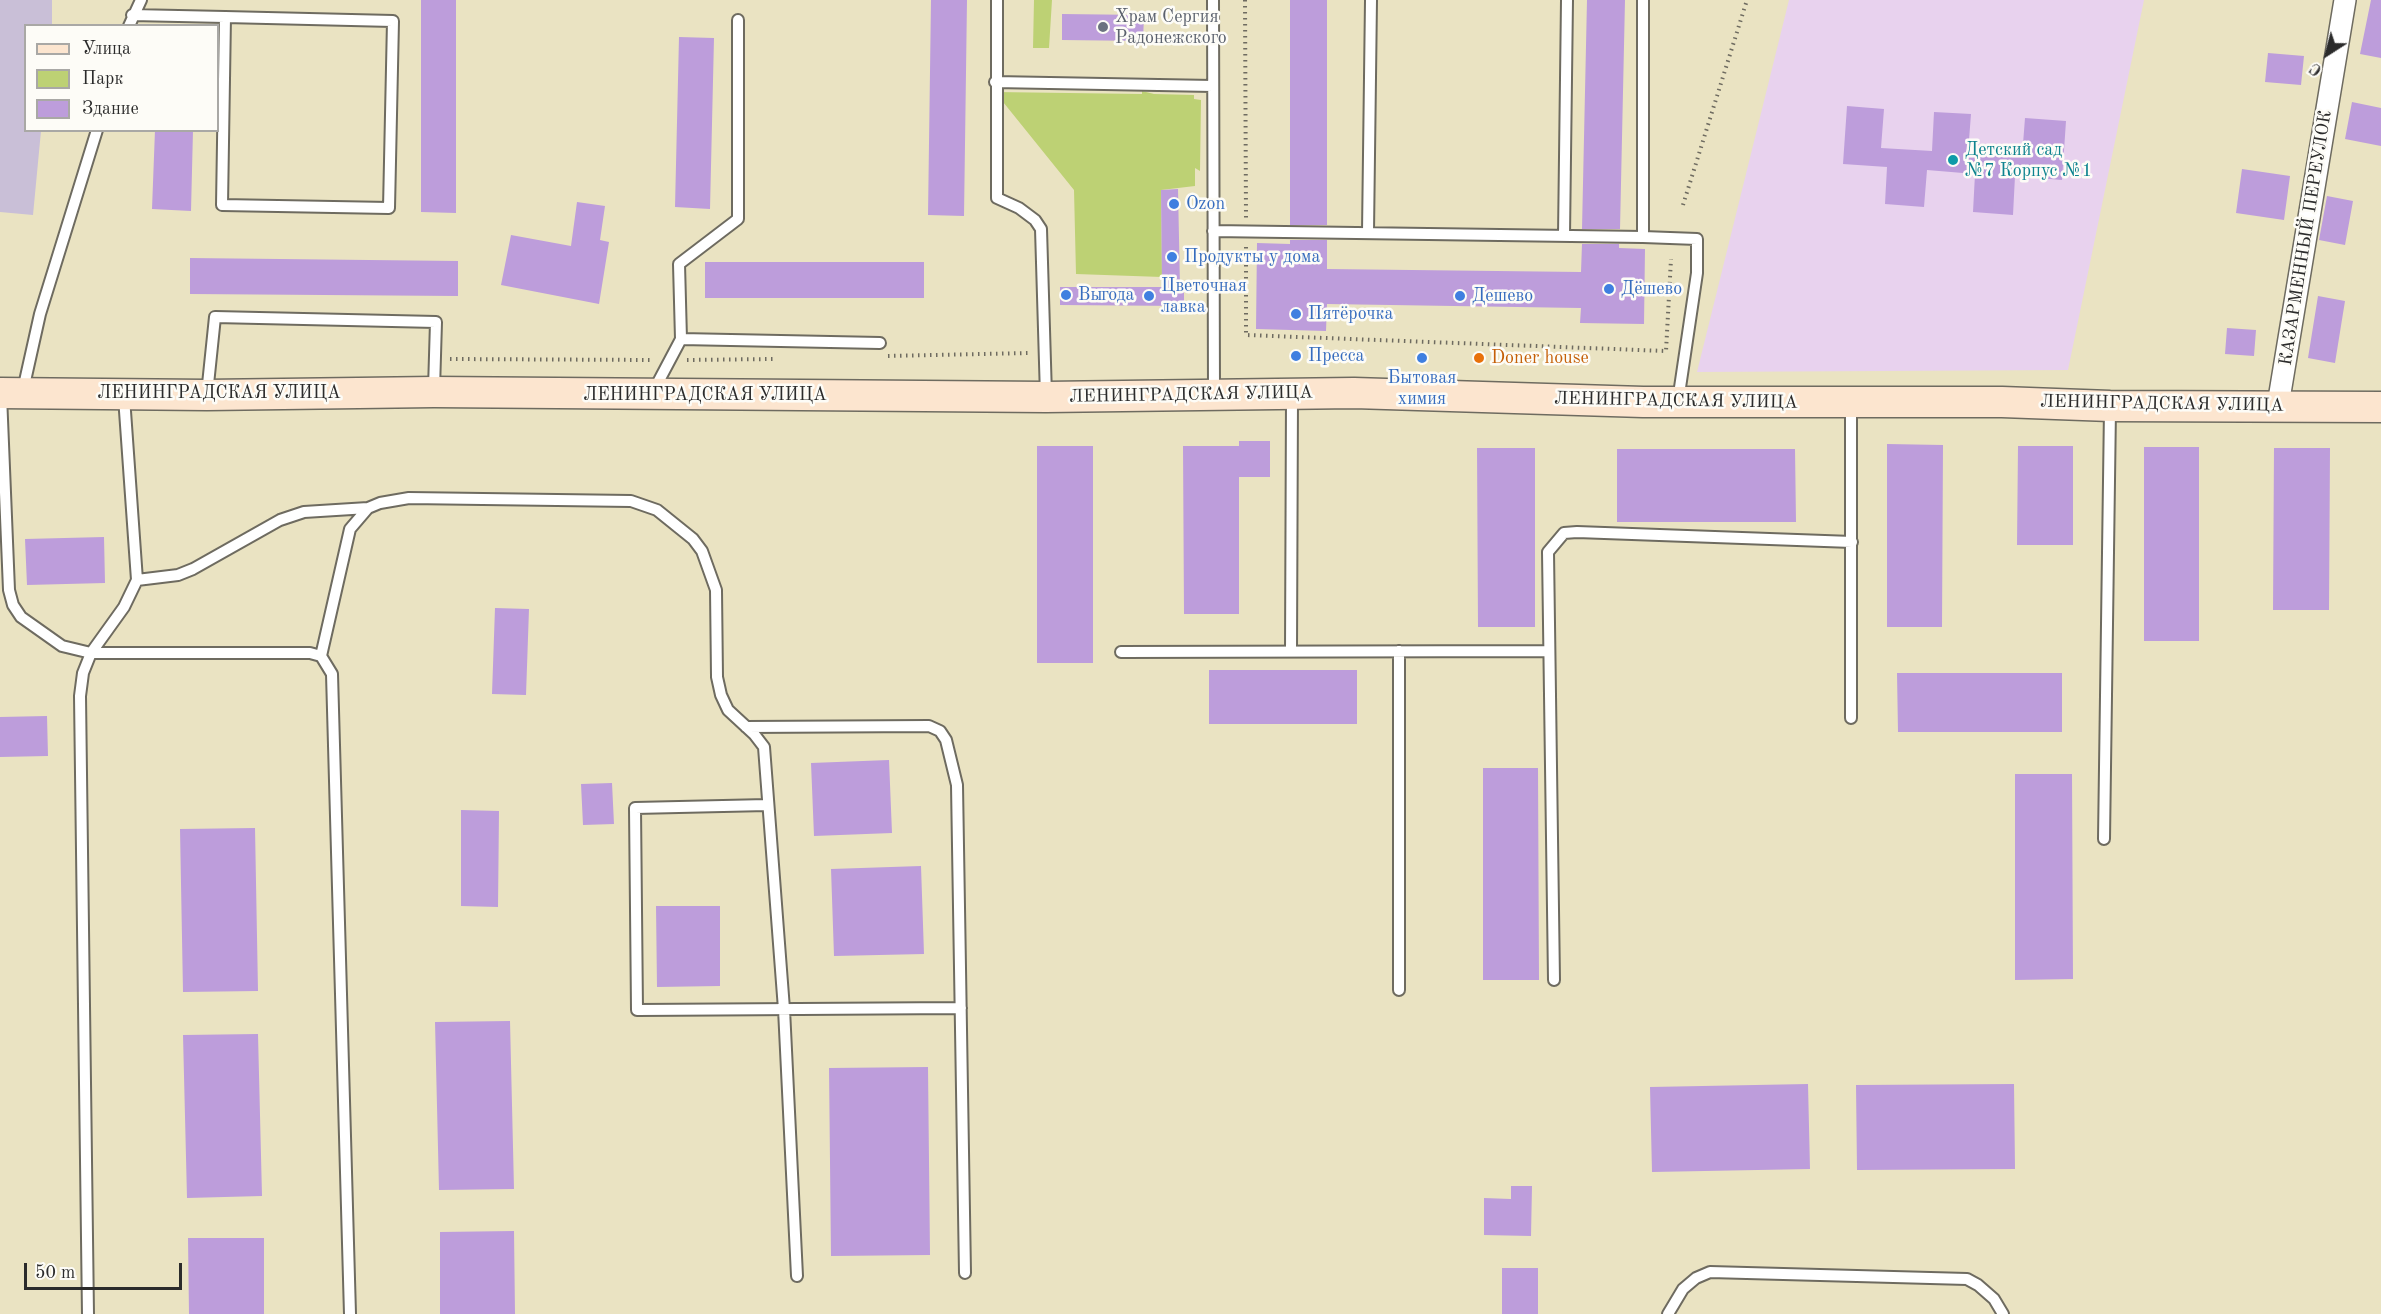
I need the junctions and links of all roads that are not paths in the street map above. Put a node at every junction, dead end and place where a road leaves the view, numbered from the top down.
1 (141, 0) edge
2 (997, 0) edge
3 (1213, 0) edge
4 (1371, 0) edge
5 (1567, 0) edge
6 (1643, 0) edge
7 (2345, 0) edge
8 (225, 17) junction
9 (130, 20) edge
10 (738, 20) dead end
11 (995, 82) junction
12 (1214, 86) junction
13 (96, 132) edge
14 (1213, 231) junction
15 (1368, 232) junction
16 (1564, 236) junction
17 (1643, 237) junction
18 (681, 339) junction
19 (880, 343) dead end
20 (434, 392) junction
21 (8, 393) edge
22 (1291, 393) junction
23 (124, 394) junction
24 (207, 394) junction
25 (1214, 394) junction
26 (651, 395) junction
27 (1046, 397) junction
28 (1677, 402) junction
29 (1850, 402) junction
30 (2278, 405) junction
31 (2110, 406) junction
32 (2381, 407) edge
33 (368, 508) junction
34 (1852, 542) junction
35 (137, 580) junction
36 (1291, 651) junction
37 (1399, 651) junction
38 (1549, 651) junction
39 (1121, 652) dead end
40 (91, 653) junction
41 (321, 656) junction
42 (1851, 718) dead end
43 (746, 727) junction
44 (767, 805) junction
45 (2104, 839) dead end
46 (1554, 980) dead end
47 (1399, 990) dead end
48 (961, 1008) junction
49 (784, 1009) junction
50 (965, 1273) dead end
51 (797, 1276) dead end
52 (88, 1314) edge
53 (350, 1314) edge
54 (1668, 1314) edge
55 (2003, 1314) edge

1 - 9 lane
2 - 11 lane
3 - 12 lane
4 - 15 lane
5 - 16 lane
6 - 17 lane
7 - 30 street, КАЗАРМЕННЫЙ ПЕРЕУЛОК
8 - 8 lane
8 - 9 lane
10 - 18 lane
11 - 12 lane
11 - 27 lane
12 - 14 lane
13 - 21 lane
14 - 15 lane
14 - 25 lane
15 - 16 lane
16 - 17 lane
17 - 28 lane
18 - 19 lane
18 - 26 lane
20 - 24 street, ЛЕНИНГРАДСКАЯ УЛИЦА
20 - 24 lane
20 - 26 street, ЛЕНИНГРАДСКАЯ УЛИЦА
21 - 23 street, ЛЕНИНГРАДСКАЯ УЛИЦА
21 - 40 lane
22 - 25 street, ЛЕНИНГРАДСКАЯ УЛИЦА
22 - 28 street, ЛЕНИНГРАДСКАЯ УЛИЦА
22 - 36 lane
23 - 24 street, ЛЕНИНГРАДСКАЯ УЛИЦА
23 - 35 lane
25 - 27 street, ЛЕНИНГРАДСКАЯ УЛИЦА
26 - 27 street, ЛЕНИНГРАДСКАЯ УЛИЦА
28 - 29 street, ЛЕНИНГРАДСКАЯ УЛИЦА
29 - 31 street, ЛЕНИНГРАДСКАЯ УЛИЦА
29 - 34 lane
30 - 31 street, ЛЕНИНГРАДСКАЯ УЛИЦА
30 - 32 street, ЛЕНИНГРАДСКАЯ УЛИЦА
31 - 45 lane
33 - 35 lane
33 - 41 lane
33 - 43 lane
34 - 38 lane
34 - 42 lane
35 - 40 lane
36 - 37 lane
36 - 39 lane
37 - 38 lane
37 - 47 lane
38 - 46 lane
40 - 41 lane
40 - 52 lane
41 - 53 lane
43 - 44 lane
43 - 48 lane
44 - 49 lane
44 - 49 lane
48 - 49 lane
48 - 50 lane
49 - 51 lane
54 - 55 lane

